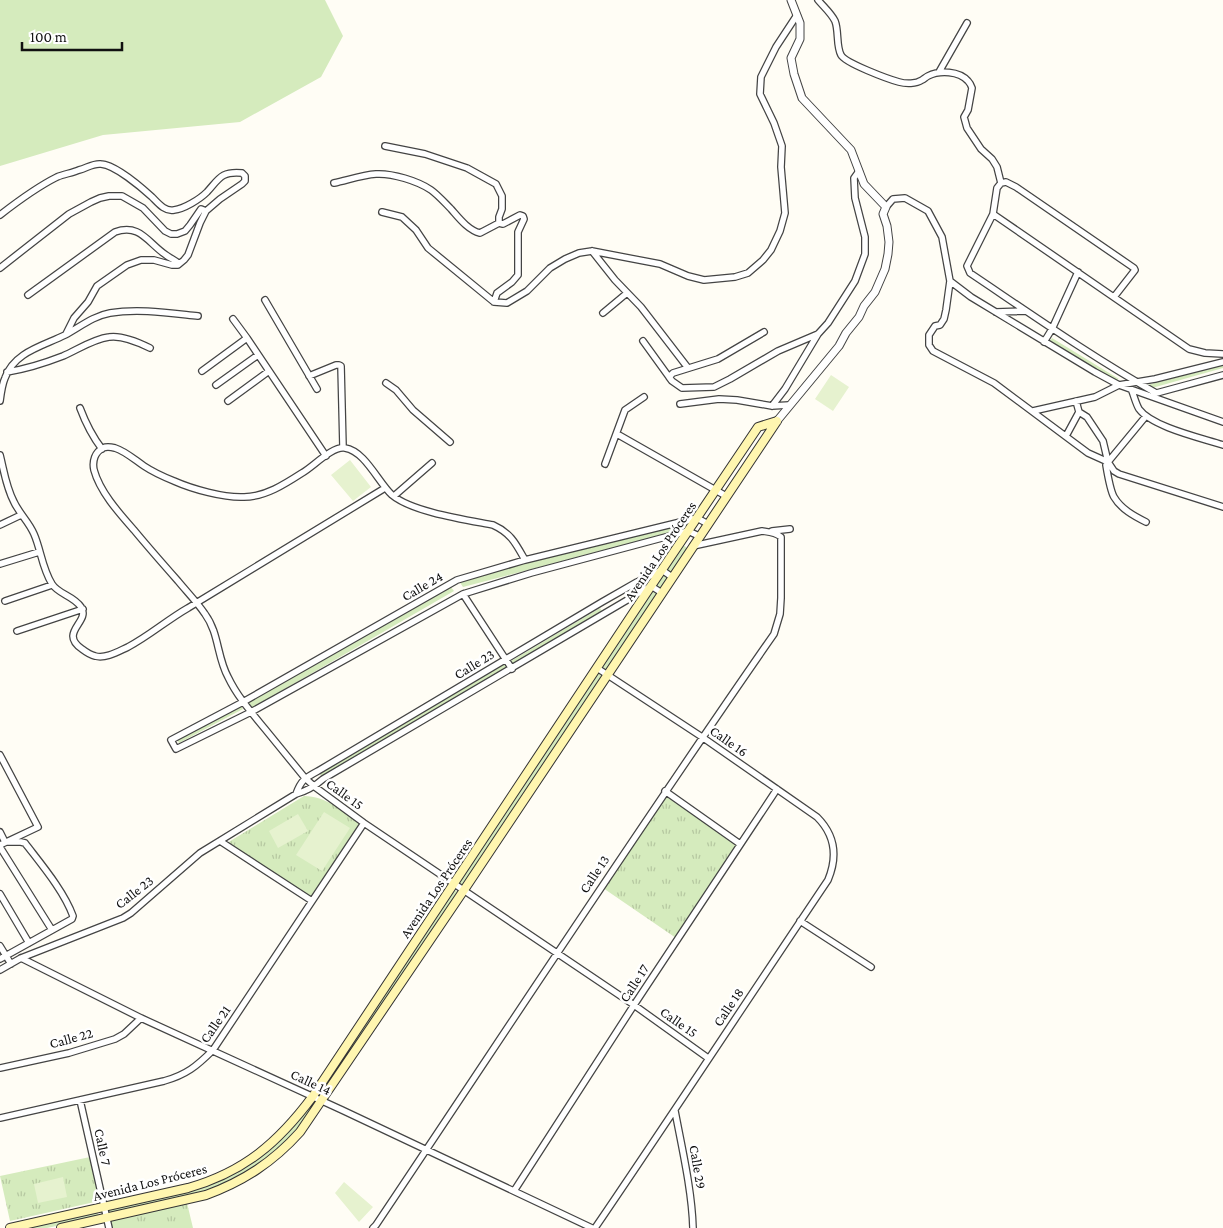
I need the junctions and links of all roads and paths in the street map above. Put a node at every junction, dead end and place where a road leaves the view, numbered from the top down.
1 (790, 0) edge
2 (818, 0) edge
3 (797, 15) junction
4 (966, 23) dead end
5 (939, 72) junction
6 (384, 146) dead end
7 (859, 171) junction
8 (334, 183) dead end
9 (1001, 184) junction
10 (886, 207) junction
11 (206, 211) junction
12 (382, 212) dead end
13 (992, 214) junction
14 (0, 215) edge
15 (499, 223) junction
16 (592, 252) junction
17 (179, 264) junction
18 (0, 268) edge
19 (1078, 272) junction
20 (950, 281) junction
21 (627, 293) junction
22 (28, 295) dead end
23 (1114, 297) junction
24 (265, 300) dead end
25 (494, 302) junction
26 (1026, 311) junction
27 (995, 312) junction
28 (603, 313) dead end
29 (198, 316) dead end
30 (233, 319) dead end
31 (1052, 329) junction
32 (764, 332) dead end
33 (66, 334) junction
34 (818, 334) junction
35 (247, 338) junction
36 (643, 341) dead end
37 (1044, 342) junction
38 (150, 348) dead end
39 (1223, 354) edge
40 (258, 355) junction
41 (1223, 362) edge
42 (688, 368) junction
43 (269, 371) junction
44 (7, 372) junction
45 (202, 372) dead end
46 (1223, 375) edge
47 (309, 376) junction
48 (669, 377) junction
49 (1137, 382) junction
50 (386, 383) dead end
51 (216, 385) dead end
52 (1119, 386) junction
53 (317, 389) dead end
54 (1132, 390) junction
55 (1156, 393) junction
56 (1147, 396) junction
57 (644, 397) dead end
58 (0, 401) edge
59 (228, 401) dead end
60 (1076, 401) junction
61 (680, 404) dead end
62 (789, 405) junction
63 (772, 406) junction
64 (80, 408) dead end
65 (1032, 411) junction
66 (1079, 412) junction
67 (1146, 416) junction
68 (777, 421) junction
69 (1223, 422) edge
70 (616, 434) junction
71 (1066, 436) junction
72 (450, 442) dead end
73 (1223, 445) edge
74 (105, 448) junction
75 (344, 448) junction
76 (0, 455) edge
77 (326, 456) junction
78 (432, 462) dead end
79 (1108, 462) junction
80 (605, 464) dead end
81 (7, 484) junction
82 (0, 486) edge
83 (385, 488) junction
84 (716, 490) junction
85 (394, 496) junction
86 (726, 496) junction
87 (1223, 507) edge
88 (21, 515) junction
89 (697, 518) junction
90 (1146, 522) dead end
91 (708, 524) junction
92 (0, 526) edge
93 (790, 529) dead end
94 (688, 531) junction
95 (770, 532) junction
96 (699, 536) junction
97 (693, 546) junction
98 (39, 552) junction
99 (525, 560) junction
100 (0, 564) edge
101 (662, 570) junction
102 (672, 577) junction
103 (52, 585) junction
104 (651, 586) junction
105 (662, 593) junction
106 (463, 594) junction
107 (5, 601) dead end
108 (196, 603) junction
109 (82, 609) junction
110 (17, 631) dead end
111 (506, 659) junction
112 (597, 668) junction
113 (512, 669) junction
114 (607, 675) junction
115 (243, 702) junction
116 (251, 712) junction
117 (702, 737) junction
118 (0, 755) edge
119 (305, 778) junction
120 (314, 787) junction
121 (777, 790) junction
122 (665, 791) junction
123 (296, 794) junction
124 (364, 823) junction
125 (0, 832) edge
126 (220, 842) junction
127 (740, 844) junction
128 (2, 845) edge
129 (833, 845) joint
130 (454, 883) junction
131 (464, 890) junction
132 (0, 894) edge
133 (312, 901) junction
134 (800, 921) junction
135 (52, 930) junction
136 (29, 943) junction
137 (0, 946) edge
138 (557, 953) junction
139 (3, 958) edge
140 (21, 958) junction
141 (10, 964) junction
142 (871, 967) dead end
143 (0, 970) edge
144 (634, 1005) junction
145 (141, 1018) junction
146 (213, 1050) junction
147 (708, 1058) junction
148 (0, 1068) edge
149 (313, 1096) junction
150 (80, 1100) junction
151 (322, 1101) junction
152 (675, 1110) junction
153 (0, 1118) edge
154 (427, 1149) junction
155 (514, 1192) junction
156 (104, 1206) junction
157 (106, 1218) junction
158 (375, 1227) edge
159 (10, 1228) edge
160 (61, 1228) edge
161 (109, 1228) edge
162 (594, 1228) edge
163 (693, 1228) edge

1 - 3 street
2 - 5 street
3 - 7 street
3 - 16 street
4 - 5 street
5 - 9 street
6 - 15 street
7 - 10 street
7 - 34 street
8 - 15 street
9 - 13 street
9 - 23 street
10 - 20 street
10 - 62 street, Avenida Los Próceres
11 - 14 street
11 - 17 street
11 - 18 street
12 - 25 street
13 - 19 street
13 - 26 street
15 - 25 street
16 - 21 street
16 - 25 street
17 - 22 street
17 - 33 street
19 - 23 street
19 - 31 street
20 - 27 street
20 - 65 street
21 - 28 street
21 - 42 street
23 - 39 street
24 - 47 street
26 - 27 street
26 - 31 street
27 - 37 street
29 - 33 street
30 - 35 street
31 - 37 street
31 - 49 street
32 - 42 street
33 - 44 street
34 - 48 street
34 - 63 street
35 - 40 street
35 - 45 street
36 - 48 street
37 - 52 street
38 - 44 street
40 - 43 street
40 - 51 street
41 - 49 street
42 - 48 street
43 - 59 street
43 - 77 street
44 - 58 street
46 - 55 street
47 - 53 street
47 - 75 street
49 - 52 street
49 - 55 street
50 - 72 street
52 - 54 street
52 - 60 street
54 - 56 street
54 - 67 street
55 - 56 street
56 - 69 street
57 - 70 street
60 - 65 street
60 - 66 street
61 - 63 street
62 - 63 street
62 - 68 street, Avenida Los Próceres
64 - 74 street
65 - 71 street
66 - 71 street
66 - 79 street
67 - 73 street
67 - 79 street
68 - 84 main road, Avenida Los Próceres
68 - 86 main road, Avenida Los Próceres
70 - 80 street
70 - 84 street
71 - 79 street
74 - 77 street
74 - 108 street, Calle 15
75 - 77 street
75 - 83 street
76 - 81 street
78 - 85 street
79 - 87 street
79 - 90 street
81 - 82 street
81 - 88 street
83 - 85 street
83 - 108 street
84 - 86 street
84 - 89 main road, Avenida Los Próceres
85 - 99 street
86 - 91 main road, Avenida Los Próceres
88 - 92 street
88 - 98 street
89 - 91 street
89 - 94 main road, Avenida Los Próceres
89 - 99 street, Calle 24
91 - 96 main road, Avenida Los Próceres
93 - 95 street
94 - 96 street
94 - 101 main road, Avenida Los Próceres
94 - 106 street, Calle 24
95 - 97 street
95 - 117 street, Calle 13
96 - 97 main road, Avenida Los Próceres
97 - 102 main road, Avenida Los Próceres
98 - 100 street
98 - 103 street
99 - 115 street, Calle 24
101 - 102 street
101 - 104 main road, Avenida Los Próceres
101 - 111 street, Calle 23
102 - 105 main road, Avenida Los Próceres
103 - 107 street
103 - 109 street
104 - 105 street
104 - 112 main road, Avenida Los Próceres
104 - 113 street, Calle 23
105 - 114 main road, Avenida Los Próceres
106 - 111 street
106 - 116 street, Calle 24
108 - 109 street
108 - 115 street, Calle 15
109 - 110 street
111 - 113 street
111 - 119 street, Calle 23
112 - 114 street, Calle 16
112 - 130 main road, Avenida Los Próceres
113 - 120 street, Calle 23
114 - 117 street, Calle 16
114 - 131 main road, Avenida Los Próceres
115 - 116 street, Calle 15
115 - 116 street, Calle 24
116 - 119 street, Calle 15
117 - 121 street, Calle 16
117 - 122 street, Calle 13
118 - 128 street
119 - 120 street, Calle 15
119 - 123 street, Calle 23
120 - 123 street, Calle 23
120 - 124 street, Calle 15
121 - 127 street, Calle 17
121 - 129 street, Calle 16
122 - 127 street
122 - 138 street, Calle 13
123 - 126 street, Calle 23
124 - 130 street, Calle 15
124 - 133 street, Calle 21
125 - 128 street
126 - 133 street
126 - 140 street, Calle 23
127 - 144 street, Calle 17
128 - 135 street
128 - 135 street
129 - 134 street, Calle 18
130 - 131 street, Calle 15
130 - 149 main road, Avenida Los Próceres
131 - 138 street, Calle 15
131 - 151 main road, Avenida Los Próceres
132 - 136 street
133 - 146 street, Calle 21
134 - 142 street
134 - 147 street, Calle 18
135 - 136 street
136 - 139 street
137 - 139 street
138 - 144 street, Calle 15
138 - 154 street, Calle 13
139 - 141 street
140 - 141 street, Calle 23
140 - 145 street, Calle 14
141 - 143 street, Calle 23
144 - 147 street, Calle 15
144 - 155 street, Calle 17
145 - 146 street, Calle 14
145 - 148 street, Calle 22
146 - 149 street, Calle 14
146 - 150 street, Calle 21
147 - 152 street, Calle 18
149 - 151 street, Calle 14
149 - 156 main road, Avenida Los Próceres
150 - 153 street, Calle 21
150 - 156 street, Calle 7
151 - 154 street, Calle 14
151 - 157 main road, Avenida Los Próceres
152 - 162 street, Calle 18
152 - 163 street, Calle 29
154 - 155 street, Calle 14
154 - 158 street, Calle 13
155 - 162 street, Calle 14
156 - 157 street, Calle 7
156 - 159 main road, Avenida Los Próceres
157 - 160 main road, Avenida Los Próceres
157 - 161 street, Calle 7

